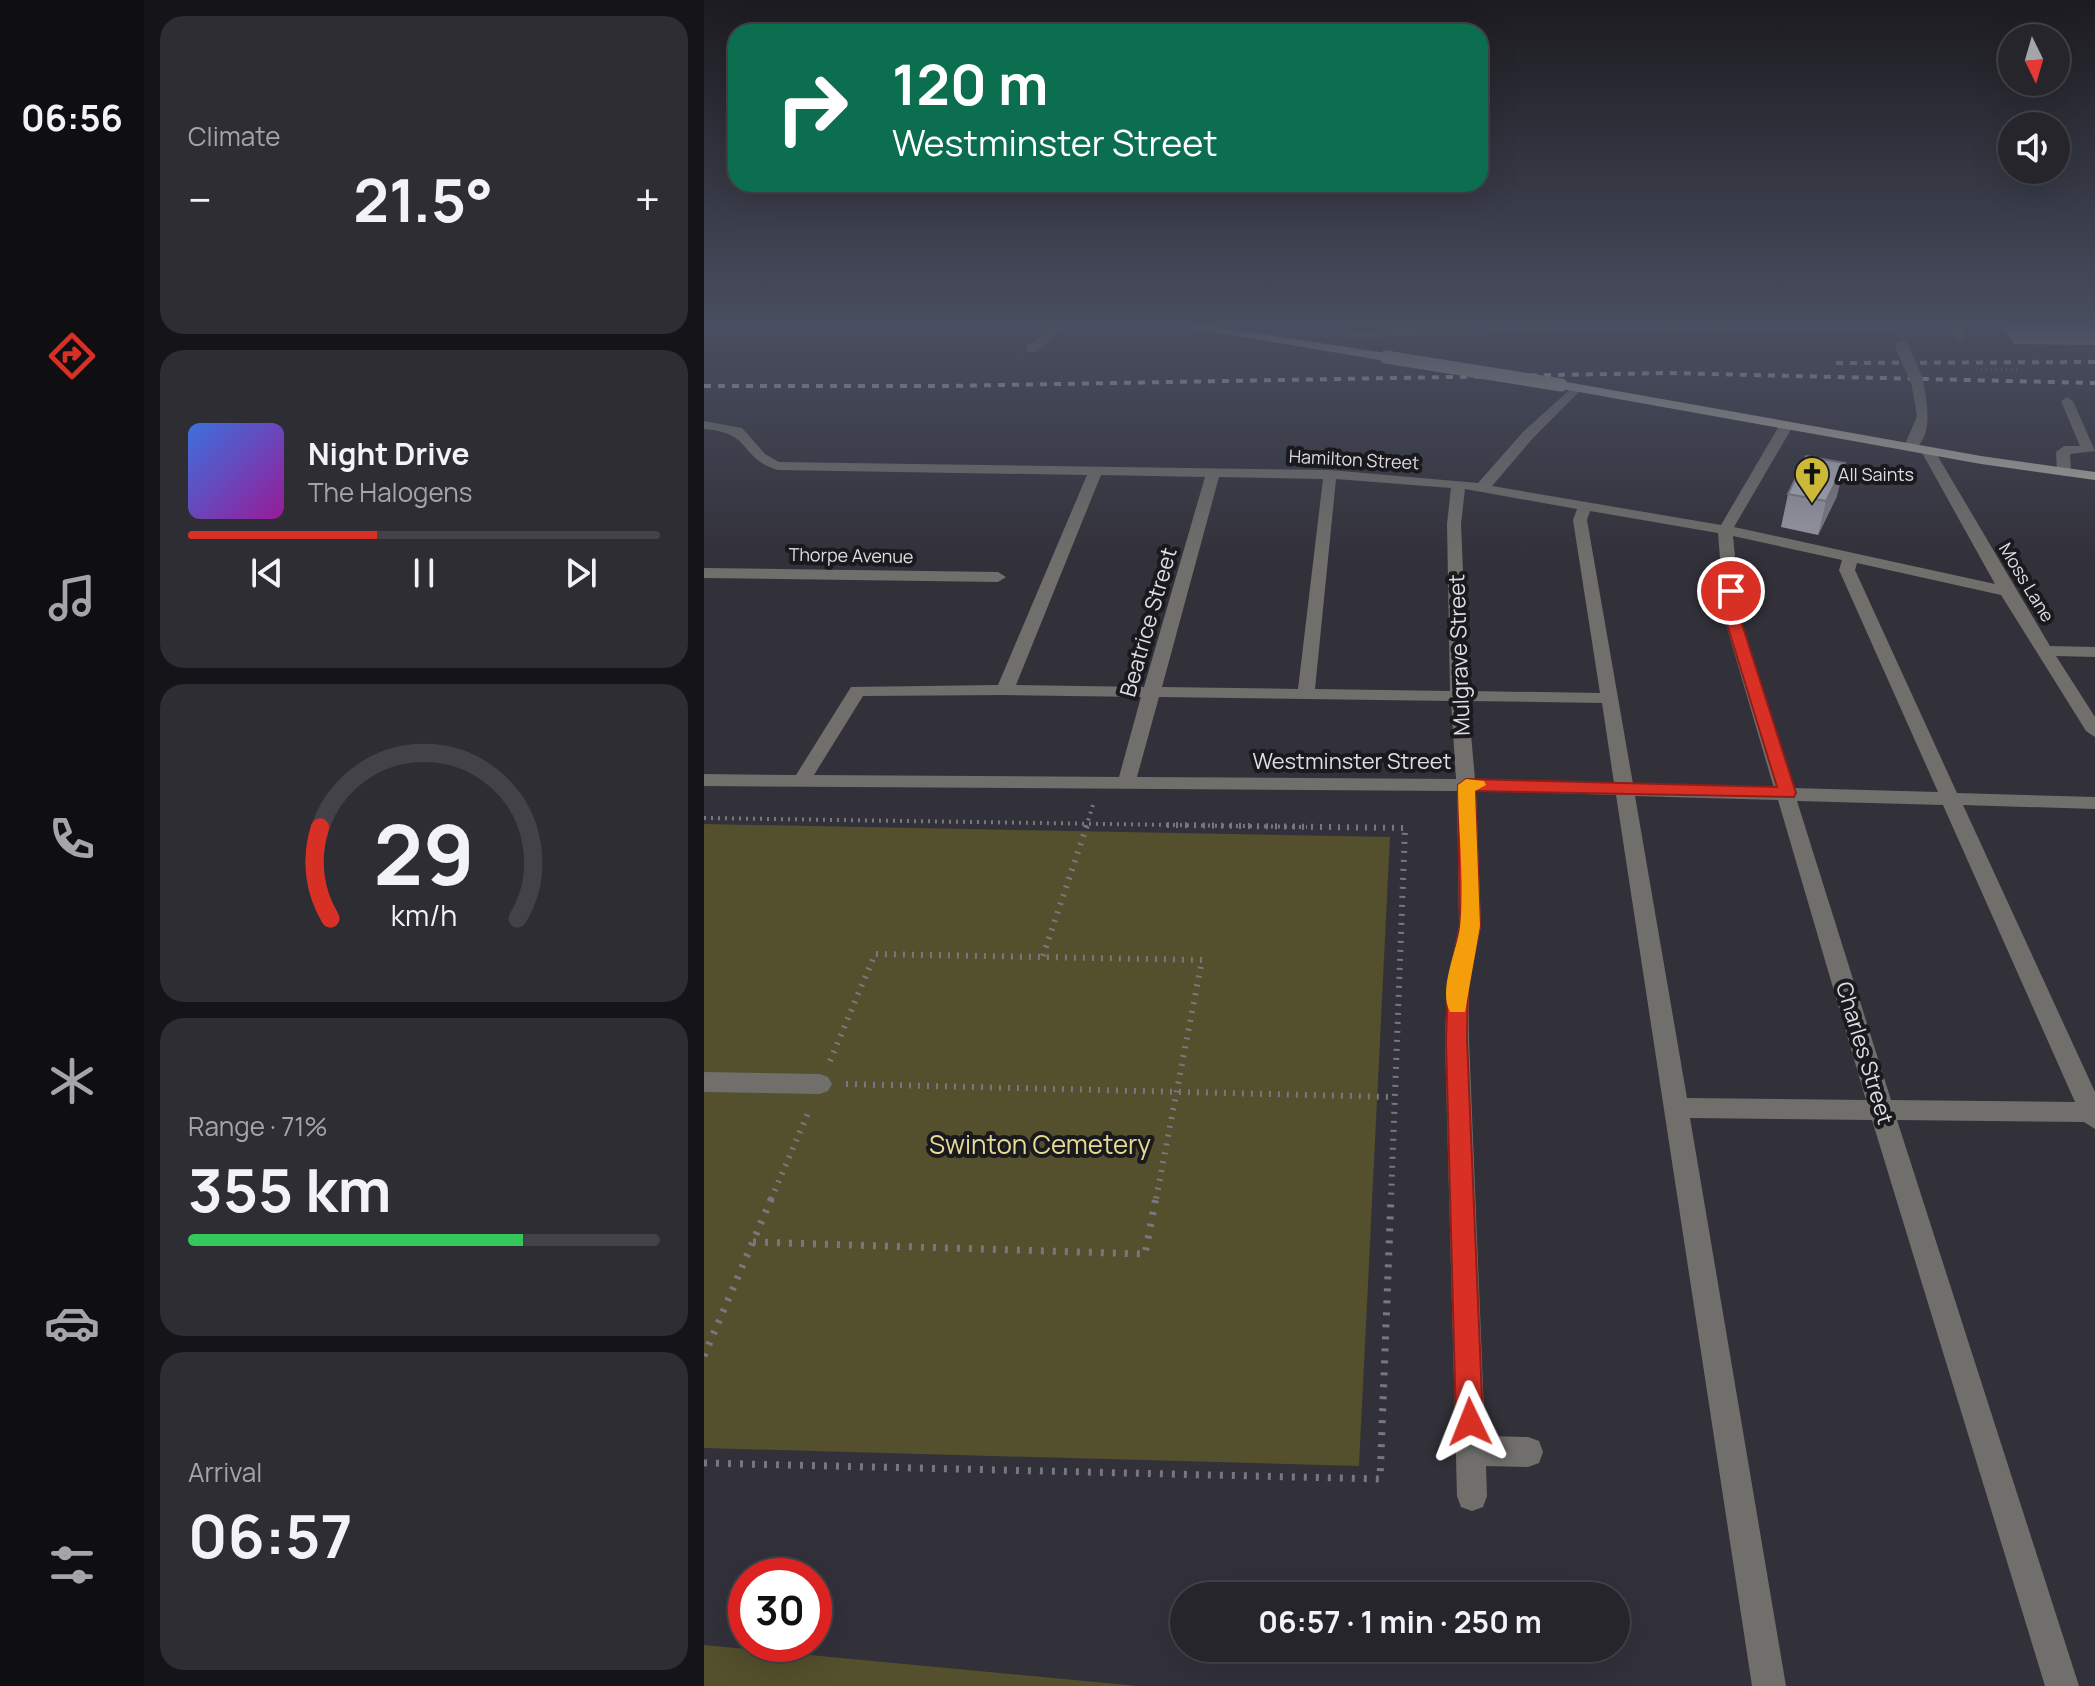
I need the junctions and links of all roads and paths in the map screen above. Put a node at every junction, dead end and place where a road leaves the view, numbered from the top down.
1 (1560, 404) edge
2 (1663, 404) edge
3 (1921, 404) edge
4 (2068, 404) edge
5 (704, 425) edge
6 (1786, 426) junction
7 (1911, 447) junction
8 (1928, 451) junction
9 (1095, 472) junction
10 (1213, 472) junction
11 (2064, 472) junction
12 (1330, 474) junction
13 (2095, 476) edge
14 (1458, 484) junction
15 (1482, 488) junction
16 (1585, 506) junction
17 (1725, 530) junction
18 (1851, 557) junction
19 (704, 573) edge
20 (998, 577) dead end
21 (2007, 591) junction
22 (2045, 651) junction
23 (2095, 652) edge
24 (1005, 690) junction
25 (1151, 692) junction
26 (1306, 694) junction
27 (1459, 696) junction
28 (1610, 698) junction
29 (2095, 731) edge
30 (704, 780) edge
31 (801, 781) junction
32 (1126, 784) junction
33 (1466, 785) junction
34 (1624, 789) junction
35 (1787, 793) junction
36 (1950, 798) junction
37 (2095, 803) edge
38 (704, 818) edge
39 (1087, 823) junction
40 (1043, 956) junction
41 (704, 1082) edge
42 (820, 1084) junction
43 (1177, 1091) junction
44 (1393, 1097) junction
45 (1676, 1108) junction
46 (1882, 1111) junction
47 (2094, 1114) edge
48 (753, 1242) junction
49 (704, 1356) edge
50 (1471, 1451) junction
51 (1528, 1452) dead end
52 (704, 1463) edge
53 (1472, 1496) dead end
54 (1769, 1686) edge
55 (2062, 1686) edge

1 - 15 street
2 - 6 main road
3 - 7 street, bridge
4 - 11 street
5 - 9 street, Hamilton Street
6 - 7 main road
6 - 17 street
7 - 8 main road
8 - 11 main road
8 - 21 street, Moss Lane
9 - 10 street, Hamilton Street
9 - 24 street
10 - 12 street, Hamilton Street
10 - 25 street, Beatrice Street
11 - 13 main road
12 - 14 street, Hamilton Street
12 - 26 street
14 - 15 street, Hamilton Street
14 - 27 street, Mulgrave Street
15 - 16 street, Hamilton Street
16 - 17 street, Hamilton Street
16 - 28 street
17 - 18 street, Hamilton Street
17 - 35 street, Charles Street
18 - 21 street, Hamilton Street
18 - 36 street
19 - 20 street, Thorpe Avenue
21 - 22 street, Moss Lane
22 - 23 street
22 - 29 street, Moss Lane
24 - 25 street
24 - 31 street
25 - 26 street
25 - 32 street, Beatrice Street
26 - 27 street
27 - 28 street
27 - 33 street, Mulgrave Street
28 - 34 street
30 - 31 street, Westminster Street
31 - 32 street, Westminster Street
32 - 33 street, Westminster Street
33 - 34 street, Westminster Street
33 - 50 street, Mulgrave Street
34 - 35 street, Westminster Street
34 - 45 street
35 - 36 street, Westminster Street
35 - 46 street, Charles Street
36 - 37 street, Westminster Street
36 - 47 street
38 - 39 path
39 - 40 path
39 - 44 path
40 - 42 path
40 - 43 path
41 - 42 street
42 - 43 path
42 - 48 path
43 - 44 path
43 - 48 path
44 - 52 path
45 - 46 street
45 - 54 street
46 - 47 street
46 - 55 street, Charles Street
48 - 49 path
50 - 51 street
50 - 53 street, Mulgrave Street

